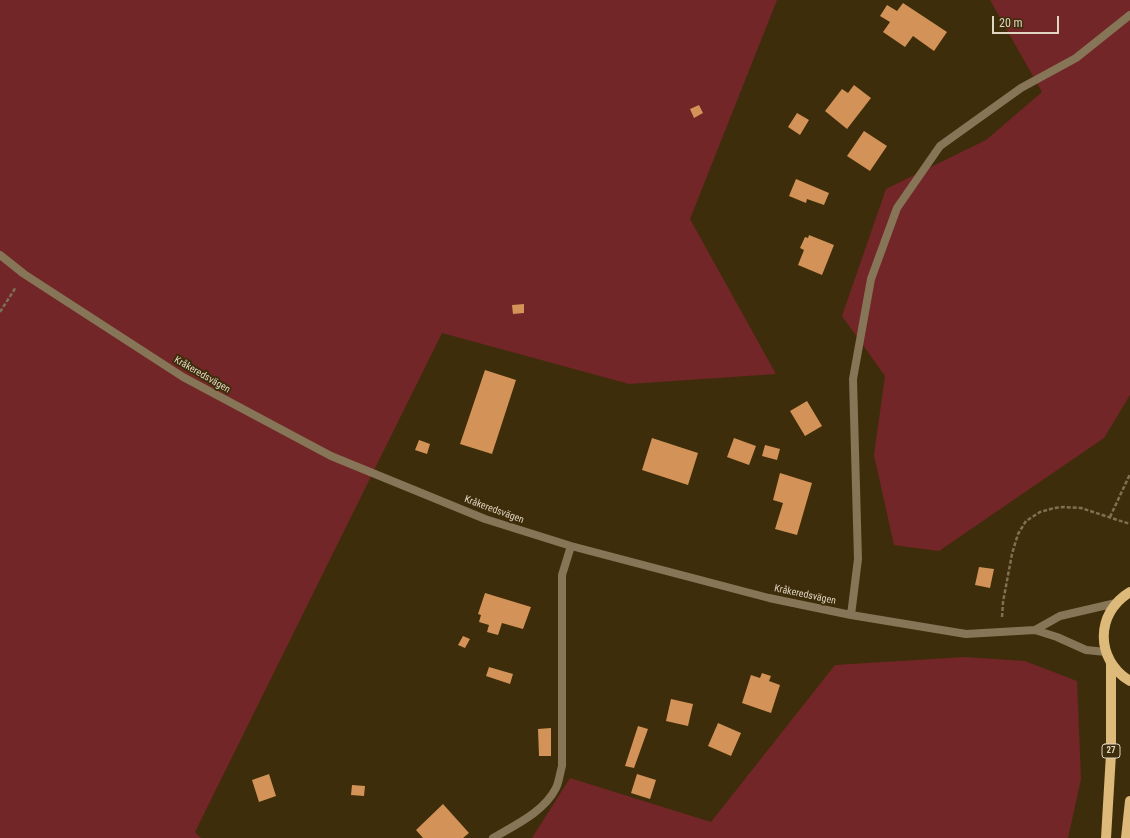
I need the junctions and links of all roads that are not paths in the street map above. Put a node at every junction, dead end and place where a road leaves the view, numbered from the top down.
1 (1130, 15) edge
2 (0, 255) edge
3 (571, 546) junction
4 (1130, 592) edge
5 (1116, 603) junction
6 (851, 615) junction
7 (1035, 630) junction
8 (1106, 652) junction
9 (1111, 663) junction
10 (1130, 681) edge
11 (1130, 801) edge
12 (493, 838) edge
13 (1106, 838) edge
14 (1126, 838) edge

1 - 6 street
2 - 3 street, Kråkeredsvägen
3 - 6 street, Kråkeredsvägen
3 - 12 street
4 - 5 main road, 27
5 - 7 street
5 - 8 main road, 27
6 - 7 street, Kråkeredsvägen
7 - 8 street
8 - 9 main road, 27
9 - 10 main road, 27
9 - 13 main road, 27
11 - 14 main road

